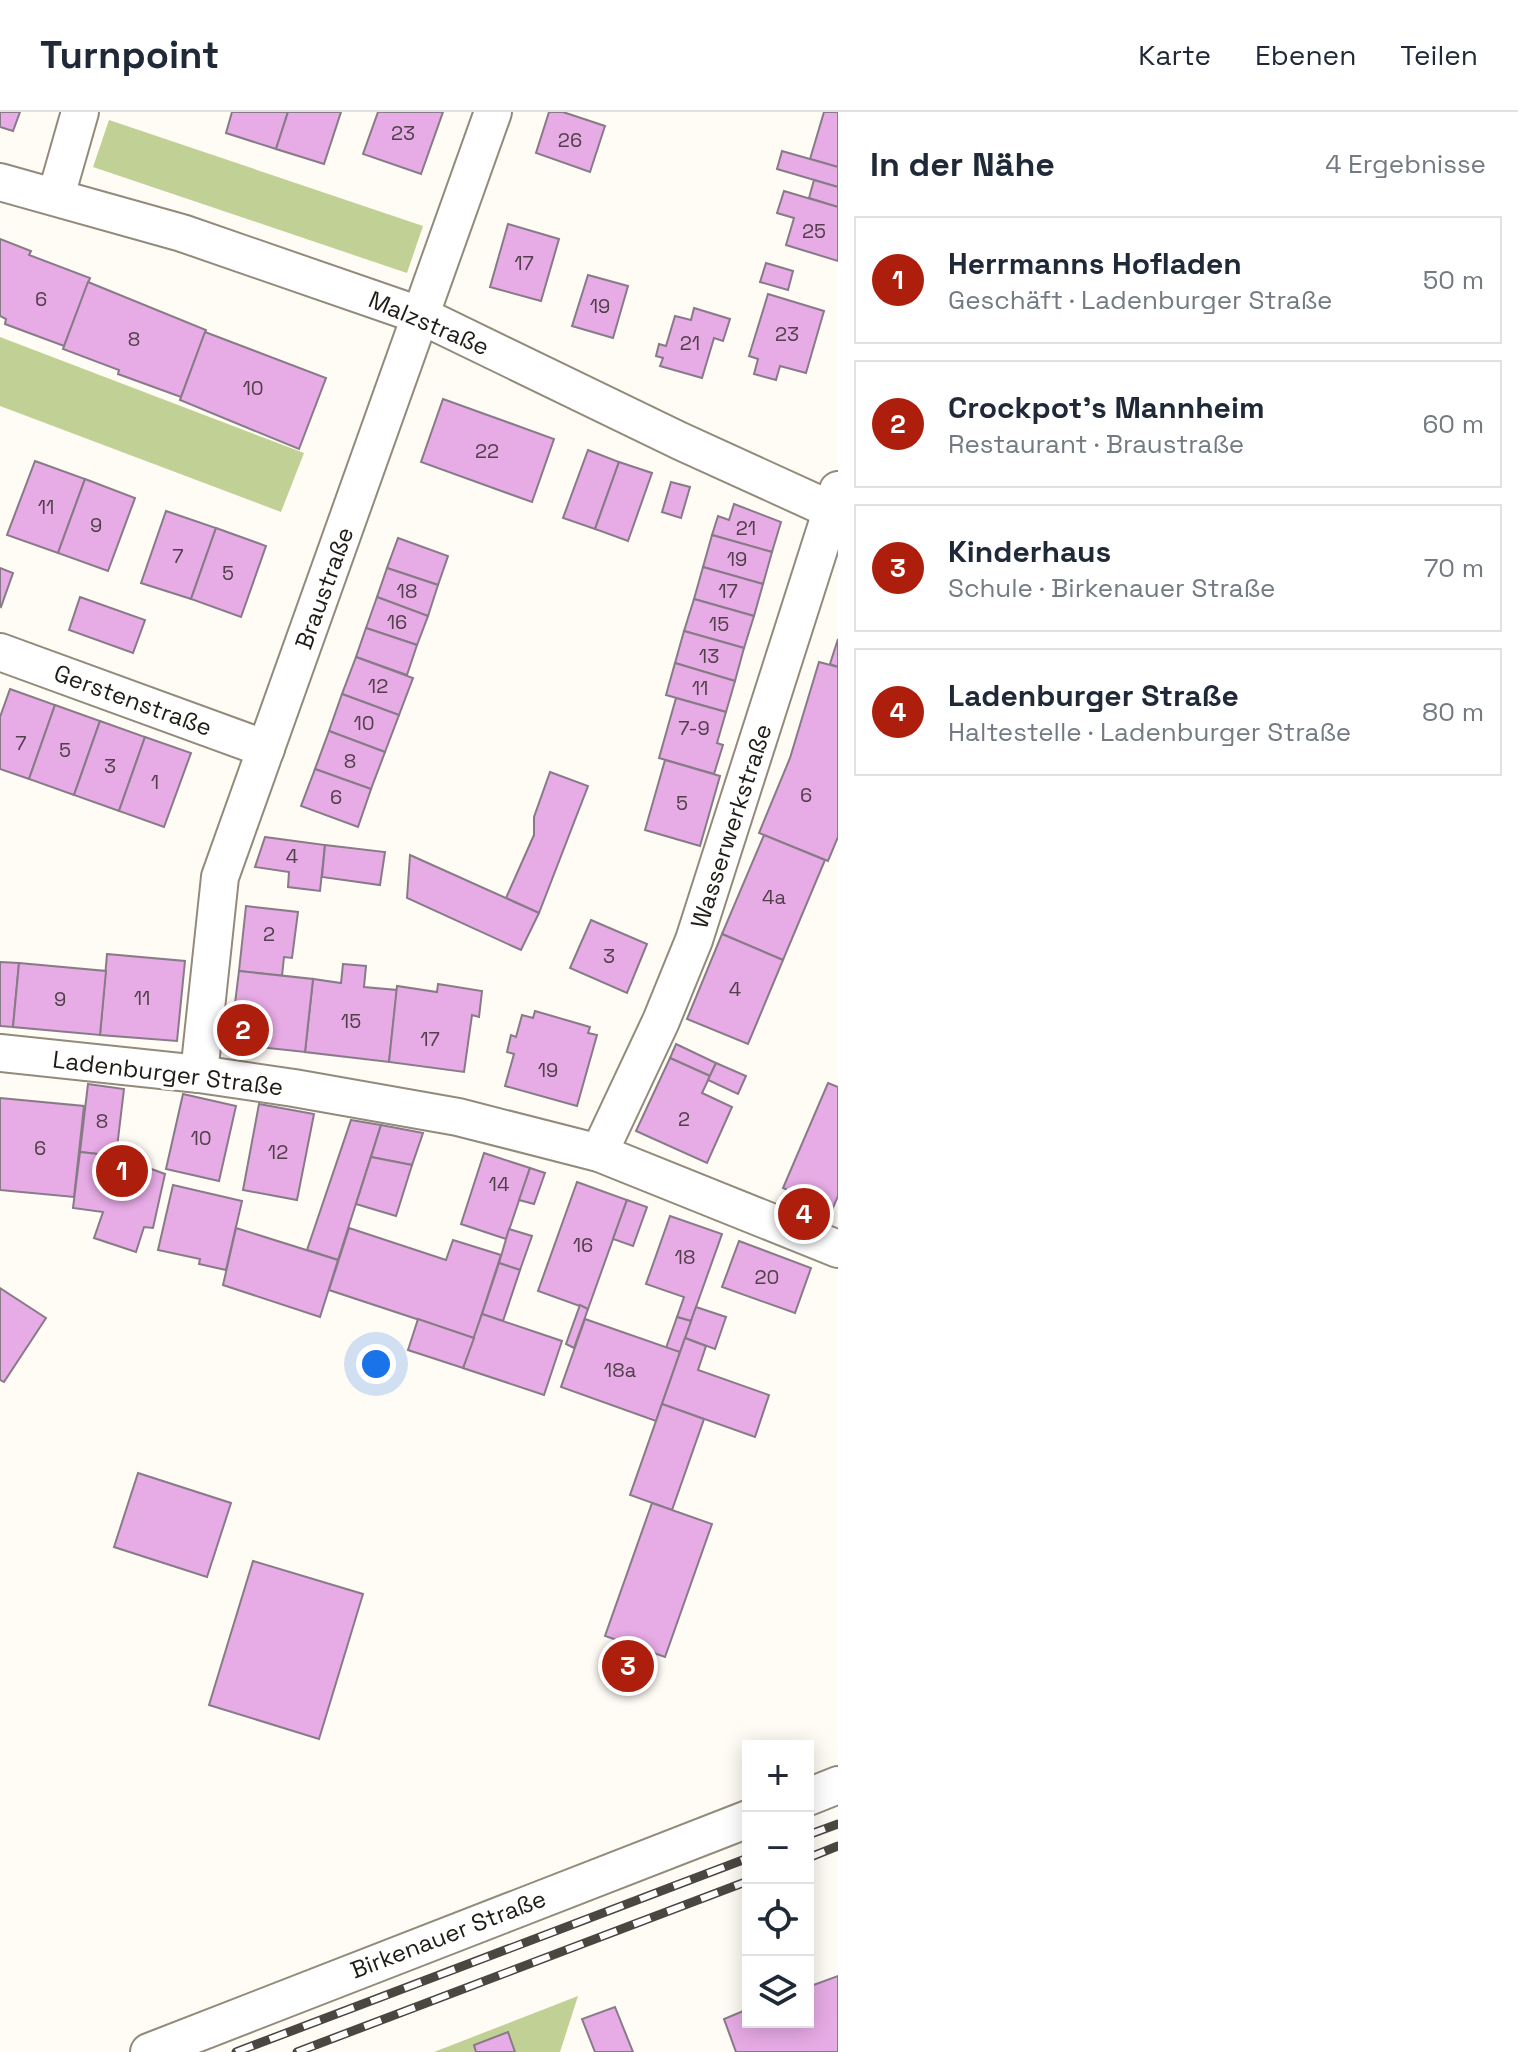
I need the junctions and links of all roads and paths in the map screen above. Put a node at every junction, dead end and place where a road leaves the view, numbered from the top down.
1 (80, 112) edge
2 (493, 112) edge
3 (0, 182) edge
4 (56, 196) junction
5 (422, 316) junction
6 (836, 504) edge
7 (0, 652) edge
8 (266, 749) junction
9 (0, 1053) edge
10 (199, 1074) junction
11 (599, 1153) junction
12 (838, 1249) edge
13 (838, 1785) edge
14 (814, 1795) edge
15 (742, 1821) edge
16 (149, 2052) edge

1 - 4 street
2 - 5 street, Braustraße
3 - 4 street, Malzstraße
4 - 5 street, Malzstraße
5 - 6 street, Malzstraße
5 - 8 street, Braustraße
6 - 11 street, Wasserwerkstraße
7 - 8 street, Gerstenstraße
8 - 10 street, Braustraße
9 - 10 street, Ladenburger Straße
10 - 11 street, Ladenburger Straße
11 - 12 street, Ladenburger Straße
13 - 14 street
15 - 16 street, Birkenauer Straße

